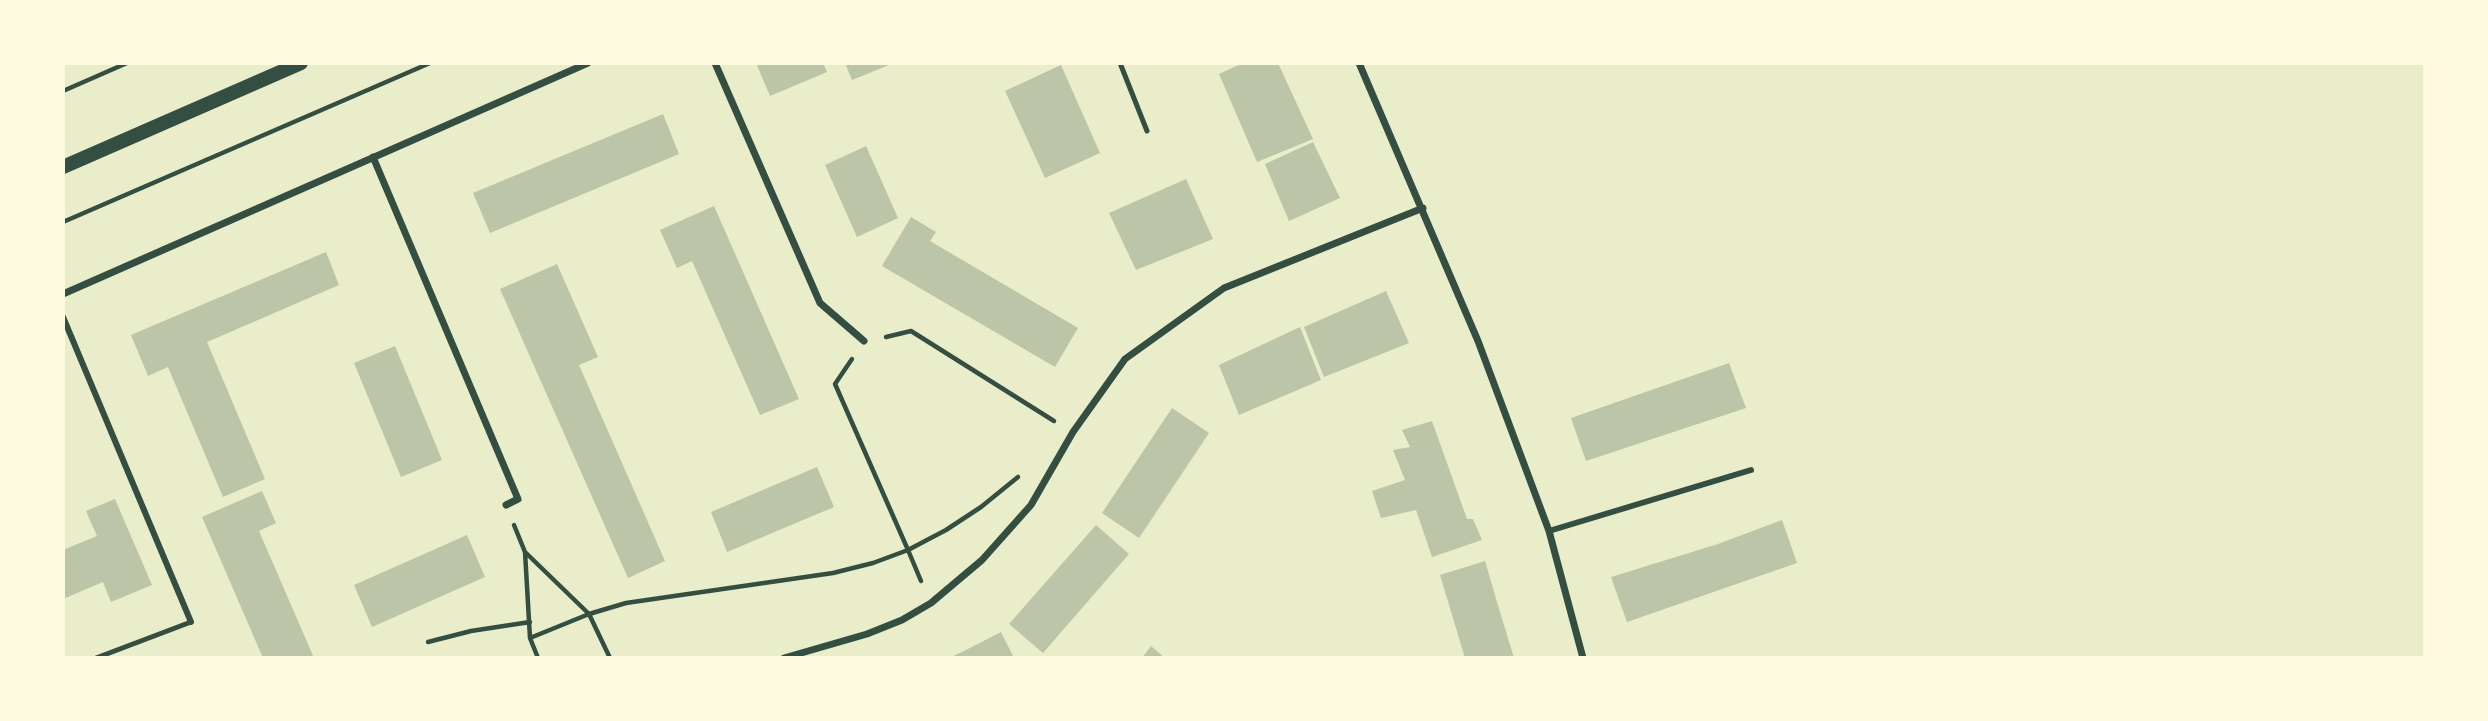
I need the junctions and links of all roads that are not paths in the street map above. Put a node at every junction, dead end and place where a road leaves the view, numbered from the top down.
1 (301, 63) edge
2 (588, 63) edge
3 (716, 63) edge
4 (1120, 63) edge
5 (1359, 63) edge
6 (1147, 131) dead end
7 (373, 156) junction
8 (63, 167) edge
9 (1423, 208) junction
10 (63, 294) edge
11 (63, 317) edge
12 (864, 341) road end
13 (1751, 470) dead end
14 (506, 505) road end
15 (1549, 531) junction
16 (191, 622) joint
17 (96, 658) edge
18 (784, 658) edge
19 (1583, 658) edge

1 - 8 main road
2 - 7 street
3 - 12 street
4 - 6 lane
5 - 9 street
7 - 10 street
7 - 14 street
9 - 15 street
9 - 18 street
11 - 16 street
13 - 15 street
15 - 19 street
16 - 17 lane

